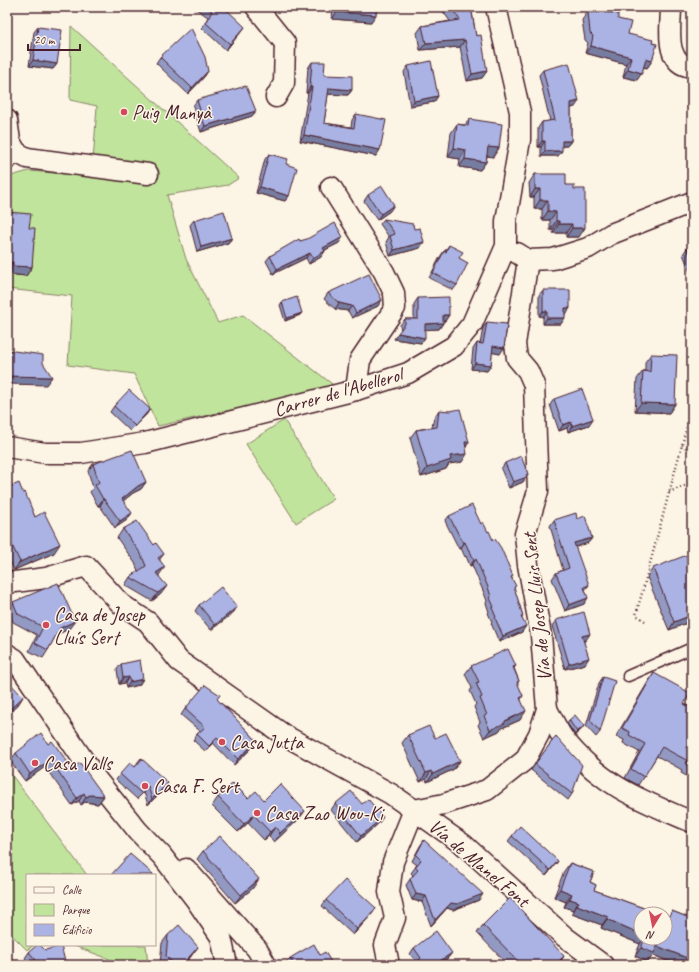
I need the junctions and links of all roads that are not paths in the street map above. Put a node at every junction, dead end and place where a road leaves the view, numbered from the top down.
1 (256, 7) edge
2 (496, 7) edge
3 (671, 7) edge
4 (692, 67) edge
5 (276, 97) dead end
6 (7, 120) edge
7 (11, 156) edge
8 (148, 174) dead end
9 (331, 187) dead end
10 (692, 202) edge
11 (506, 246) junction
12 (528, 260) junction
13 (356, 390) junction
14 (7, 447) edge
15 (7, 583) edge
16 (692, 648) edge
17 (7, 654) edge
18 (628, 676) dead end
19 (547, 709) junction
20 (414, 810) junction
21 (692, 822) edge
22 (162, 856) junction
23 (227, 965) edge
24 (266, 965) edge
25 (389, 965) edge
26 (603, 965) edge

1 - 5 street
2 - 11 street, Carrer de l'Abellerol
3 - 4 street
6 - 7 street
7 - 8 street
9 - 13 street
10 - 12 street
11 - 12 street
11 - 13 street, Carrer de l'Abellerol
12 - 19 street, Vía de Josep Lluis Sert
13 - 14 street, Carrer de l'Abellerol
15 - 20 street, Vía de Manel Font
16 - 18 lane
17 - 22 street
19 - 20 street, Vía de Josep Lluis Sert
19 - 21 street
20 - 25 street
20 - 26 street, Vía de Manel Font
22 - 23 street
22 - 24 street

